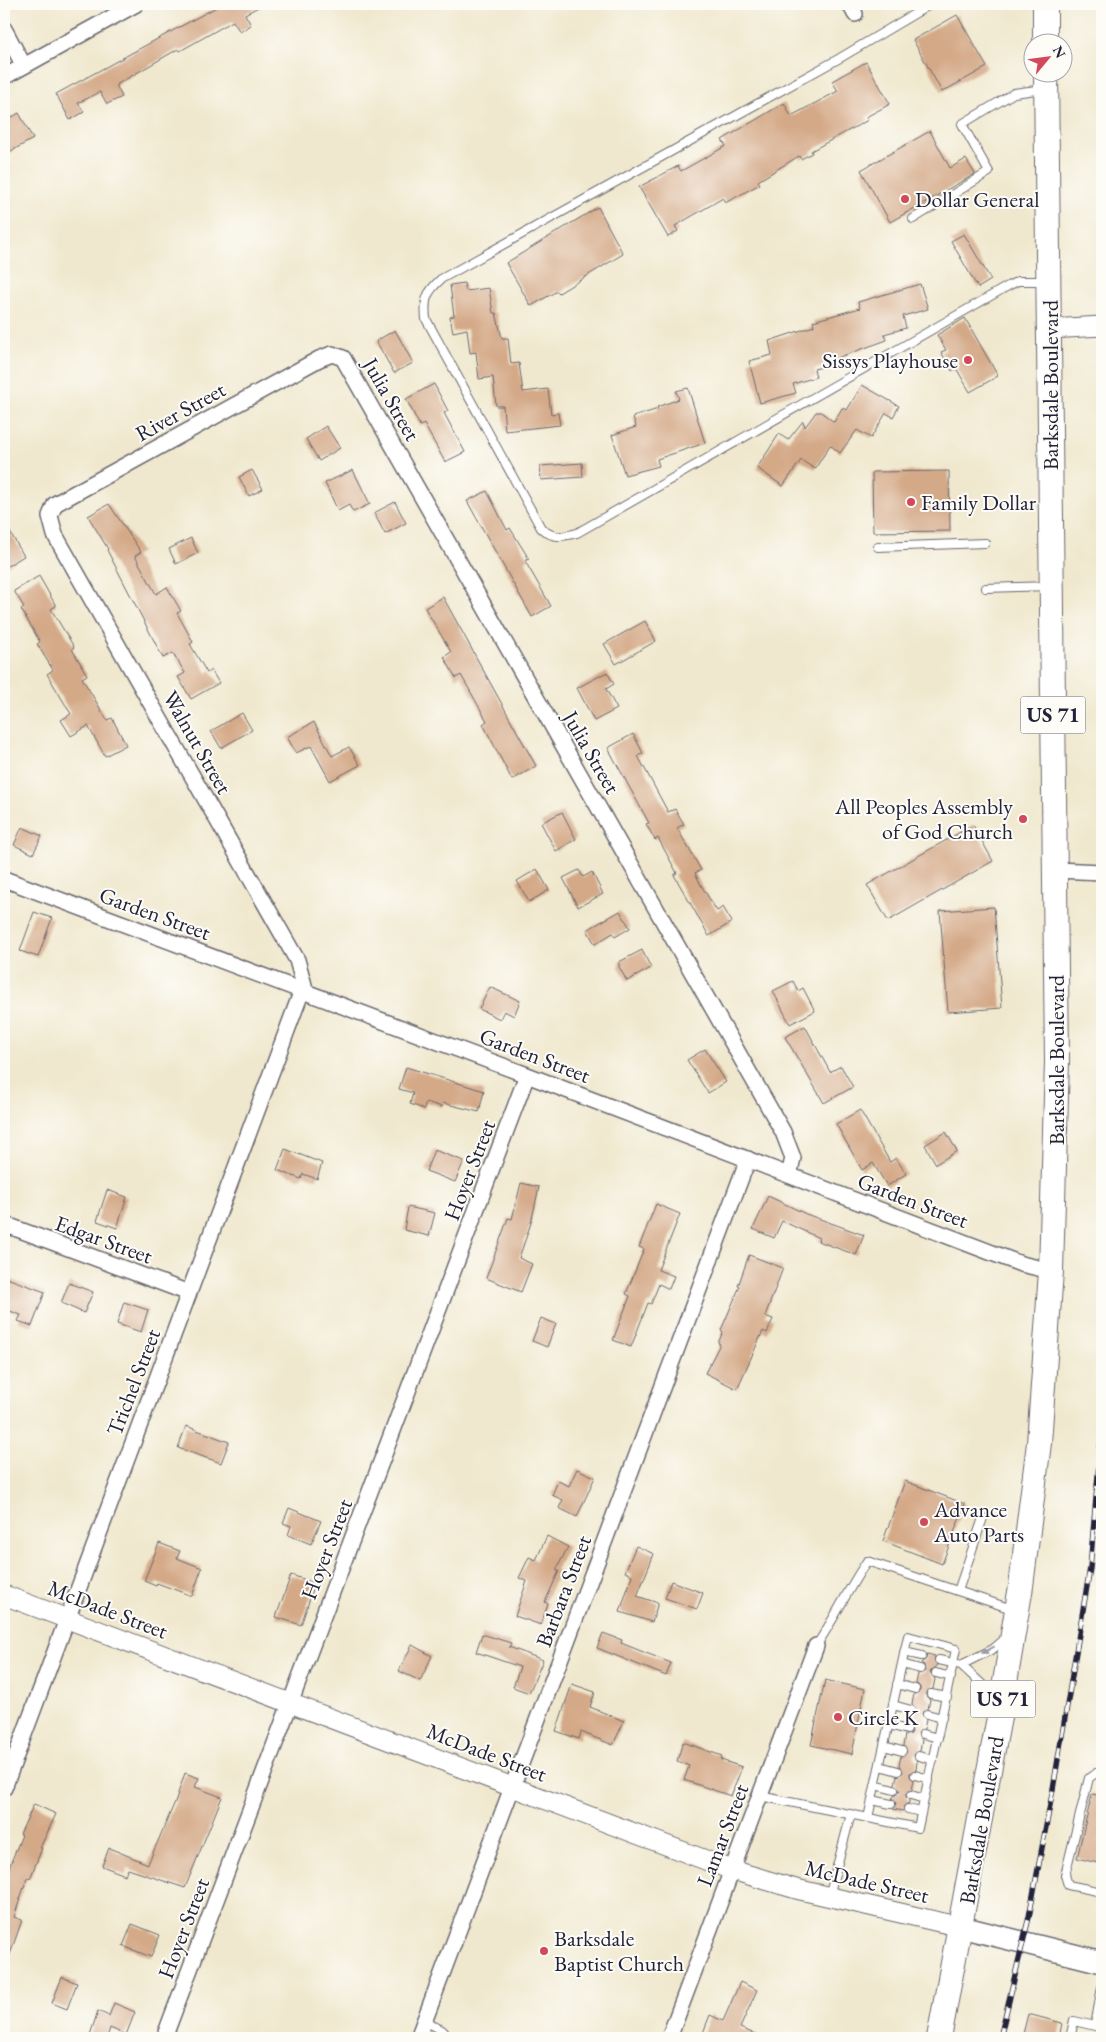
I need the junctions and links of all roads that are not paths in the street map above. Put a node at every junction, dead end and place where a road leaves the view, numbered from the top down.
1 (136, 4) edge
2 (931, 4) edge
3 (1045, 4) edge
4 (4, 29) edge
5 (1045, 32) edge
6 (24, 66) junction
7 (4, 77) edge
8 (1043, 82) edge
9 (1046, 82) edge
10 (913, 219) dead end
11 (1049, 281) junction
12 (1102, 326) edge
13 (1050, 329) junction
14 (338, 355) joint
15 (50, 516) joint
16 (984, 543) dead end
17 (878, 547) dead end
18 (1051, 586) junction
19 (986, 588) dead end
20 (1056, 870) junction
21 (1102, 872) edge
22 (4, 880) edge
23 (303, 991) junction
24 (527, 1075) junction
25 (748, 1159) junction
26 (789, 1175) junction
27 (4, 1224) edge
28 (1051, 1271) junction
29 (189, 1293) junction
30 (983, 1518) dead end
31 (958, 1591) junction
32 (4, 1595) edge
33 (67, 1619) junction
34 (1015, 1621) junction
35 (816, 1646) joint
36 (904, 1652) junction
37 (922, 1656) dead end
38 (939, 1660) dead end
39 (902, 1664) junction
40 (958, 1665) junction
41 (920, 1669) dead end
42 (936, 1673) dead end
43 (951, 1677) junction
44 (897, 1684) junction
45 (915, 1689) dead end
46 (932, 1694) dead end
47 (947, 1698) junction
48 (290, 1703) junction
49 (893, 1705) junction
50 (911, 1710) dead end
51 (1000, 1712) junction
52 (927, 1714) dead end
53 (942, 1718) junction
54 (888, 1725) junction
55 (906, 1730) dead end
56 (923, 1734) dead end
57 (938, 1738) junction
58 (884, 1746) junction
59 (902, 1751) dead end
60 (918, 1756) dead end
61 (933, 1760) junction
62 (880, 1766) junction
63 (898, 1771) dead end
64 (1102, 1773) edge
65 (915, 1775) dead end
66 (929, 1779) junction
67 (876, 1785) junction
68 (512, 1787) junction
69 (4, 1788) edge
70 (894, 1790) dead end
71 (911, 1795) dead end
72 (760, 1796) junction
73 (924, 1798) junction
74 (872, 1800) junction
75 (891, 1804) dead end
76 (908, 1808) dead end
77 (921, 1812) junction
78 (851, 1814) junction
79 (868, 1818) junction
80 (732, 1870) junction
81 (1102, 1892) edge
82 (829, 1896) junction
83 (961, 1927) junction
84 (1102, 1962) edge
85 (1102, 1987) edge
86 (424, 2021) junction
87 (1099, 2027) edge
88 (164, 2038) edge
89 (418, 2038) edge
90 (450, 2038) edge
91 (669, 2038) edge
92 (939, 2038) edge
93 (1070, 2038) edge

1 - 6 street
2 - 11 lane
3 - 5 main road
4 - 6 street
6 - 7 street
8 - 10 lane
9 - 11 main road, Barksdale Boulevard / US 71
11 - 13 main road, Barksdale Boulevard / US 71
12 - 13 street
13 - 18 main road, Barksdale Boulevard / US 71
14 - 15 street, River Street
14 - 26 street, Julia Street
15 - 23 street, Walnut Street
16 - 17 lane
18 - 19 lane
18 - 20 main road, Barksdale Boulevard / US 71
20 - 21 street
20 - 28 main road, Barksdale Boulevard / US 71
22 - 23 street, Garden Street
23 - 24 street, Garden Street
23 - 29 street, Trichel Street
24 - 25 street, Garden Street
24 - 48 street, Hoyer Street
25 - 26 street, Garden Street
25 - 68 street, Barbara Street
26 - 28 street, Garden Street
27 - 29 street, Edgar Street
28 - 34 main road, Barksdale Boulevard / US 71
29 - 33 street, Trichel Street
30 - 31 lane
31 - 34 lane
31 - 35 lane
32 - 33 street, McDade Street
33 - 48 street, McDade Street
33 - 69 street, Trichel Street
34 -> 40 lane
34 - 51 main road, Barksdale Boulevard / US 71
35 - 72 street, Lamar Street
36 - 37 lane
36 - 39 lane
36 - 40 lane
38 - 40 lane
39 - 41 lane
39 - 44 lane
40 - 43 lane
40 - 51 lane
42 - 43 lane
43 - 47 lane
44 - 45 lane
44 - 49 lane
46 - 47 lane
47 - 53 lane
48 - 68 street, McDade Street
48 - 88 street, Hoyer Street
49 - 50 lane
49 - 54 lane
51 - 83 main road, Barksdale Boulevard / US 71
52 - 53 lane
53 - 57 lane
54 - 55 lane
54 - 58 lane
56 - 57 lane
57 - 61 lane
58 - 59 lane
58 - 62 lane
60 - 61 lane
61 - 66 lane
62 - 63 lane
62 - 67 lane
64 - 81 lane
65 - 66 lane
66 - 73 lane
67 - 70 lane
67 - 74 lane
68 - 80 street, McDade Street
68 - 86 street, Barbara Street
71 - 73 lane
72 - 78 lane
72 - 80 street, Lamar Street
73 - 77 lane
74 - 75 lane
74 - 79 lane
76 - 77 lane
77 - 79 lane
78 - 79 lane
78 - 82 lane
80 - 82 street, McDade Street
80 - 91 street, Lamar Street
82 - 83 street, McDade Street
83 - 84 main road
83 - 92 main road, Barksdale Boulevard / US 71
85 - 87 lane
86 - 89 street, Barbara Street
86 - 90 lane
87 - 93 lane

